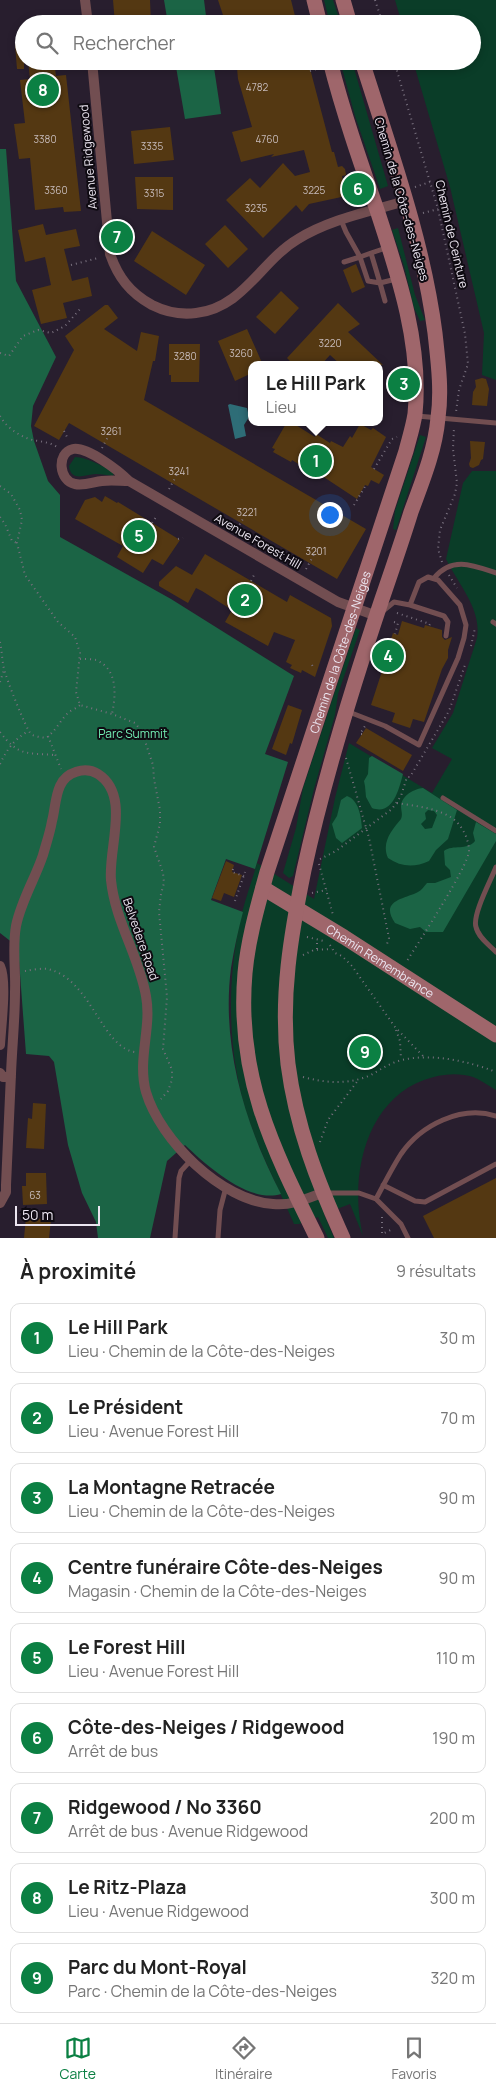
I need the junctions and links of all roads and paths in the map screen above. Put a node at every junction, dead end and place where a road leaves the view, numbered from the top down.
1 (86, 0) edge
2 (314, 0) edge
3 (343, 0) edge
4 (375, 0) edge
5 (87, 15) edge
6 (318, 15) edge
7 (347, 15) edge
8 (380, 15) edge
9 (93, 70) edge
10 (327, 70) edge
11 (365, 70) edge
12 (397, 70) edge
13 (430, 182) junction
14 (413, 187) dead end
15 (405, 201) junction
16 (438, 208) junction
17 (377, 210) junction
18 (421, 213) dead end
19 (342, 220) junction
20 (389, 248) junction
21 (371, 253) junction
22 (360, 257) junction
23 (98, 258) dead end
24 (344, 262) dead end
25 (71, 264) dead end
26 (398, 278) junction
27 (380, 283) junction
28 (386, 301) dead end
29 (80, 309) dead end
30 (0, 353) edge
31 (456, 413) dead end
32 (0, 416) edge
33 (414, 416) junction
34 (438, 419) junction
35 (496, 424) edge
36 (454, 429) dead end
37 (64, 431) dead end
38 (111, 431) dead end
39 (399, 437) dead end
40 (68, 439) dead end
41 (58, 448) dead end
42 (101, 450) dead end
43 (374, 469) dead end
44 (180, 471) dead end
45 (129, 481) junction
46 (366, 485) dead end
47 (169, 489) dead end
48 (354, 505) dead end
49 (248, 512) dead end
50 (0, 517) edge
51 (156, 517) dead end
52 (152, 523) dead end
53 (237, 529) dead end
54 (183, 538) dead end
55 (178, 540) dead end
56 (17, 543) dead end
57 (316, 551) dead end
58 (442, 564) dead end
59 (306, 570) dead end
60 (255, 573) dead end
61 (496, 574) edge
62 (434, 578) junction
63 (250, 581) dead end
64 (410, 605) junction
65 (354, 608) junction
66 (397, 613) dead end
67 (377, 616) junction
68 (394, 622) dead end
69 (429, 626) dead end
70 (395, 634) dead end
71 (446, 636) dead end
72 (0, 642) edge
73 (79, 658) dead end
74 (385, 662) dead end
75 (312, 665) dead end
76 (380, 665) dead end
77 (314, 668) dead end
78 (4, 670) junction
79 (0, 682) edge
80 (80, 706) dead end
81 (346, 711) junction
82 (112, 714) dead end
83 (364, 726) dead end
84 (28, 731) junction
85 (0, 732) edge
86 (362, 734) dead end
87 (48, 736) junction
88 (10, 746) junction
89 (428, 748) dead end
90 (54, 755) junction
91 (344, 755) dead end
92 (0, 764) edge
93 (65, 778) junction
94 (443, 798) dead end
95 (397, 803) junction
96 (367, 829) junction
97 (496, 832) edge
98 (496, 867) edge
99 (233, 869) dead end
100 (245, 872) dead end
101 (244, 876) junction
102 (263, 888) junction
103 (327, 890) junction
104 (311, 893) dead end
105 (235, 901) dead end
106 (296, 908) junction
107 (333, 918) dead end
108 (307, 937) dead end
109 (317, 939) junction
110 (317, 949) junction
111 (332, 949) junction
112 (384, 950) dead end
113 (496, 952) edge
114 (301, 955) dead end
115 (0, 966) edge
116 (15, 972) junction
117 (399, 973) junction
118 (395, 1027) junction
119 (496, 1034) edge
120 (0, 1045) edge
121 (143, 1053) junction
122 (425, 1058) junction
123 (400, 1060) junction
124 (496, 1072) edge
125 (0, 1073) edge
126 (302, 1076) dead end
127 (11, 1077) junction
128 (359, 1079) junction
129 (496, 1116) edge
130 (318, 1146) dead end
131 (191, 1160) junction
132 (496, 1164) edge
133 (383, 1185) junction
134 (226, 1187) junction
135 (322, 1193) junction
136 (376, 1199) junction
137 (299, 1202) junction
138 (0, 1204) edge
139 (381, 1215) dead end
140 (397, 1233) dead end
141 (175, 1238) edge
142 (218, 1238) edge
143 (317, 1238) edge
144 (343, 1238) edge
145 (408, 1238) edge

1 - 5 street
2 - 6 main road
3 - 7 main road
4 - 8 path
9 - 19 street, Avenue Ridgewood
10 - 17 main road, Chemin de la Côte-des-Neiges
11 - 15 main road, Chemin de la Côte-des-Neiges
12 - 13 path, Chemin de Ceinture
13 - 14 path
13 - 16 path, Chemin de Ceinture
15 - 17 street, Avenue Ridgewood
15 - 34 main road, Chemin de la Côte-des-Neiges
16 - 18 path
16 - 31 path, Chemin de Ceinture
17 - 19 street, Avenue Ridgewood
17 - 20 main road, Chemin de la Côte-des-Neiges
19 - 22 lane
20 - 21 lane
20 - 26 main road, Chemin de la Côte-des-Neiges
21 - 22 lane
21 - 27 lane
22 - 24 lane
22 - 27 lane
23 - 25 path
26 - 27 lane
26 - 33 main road, Chemin de la Côte-des-Neiges
27 - 28 lane
29 - 30 path
32 - 41 path
33 - 34 lane
33 - 65 main road, Chemin de la Côte-des-Neiges
34 - 35 lane
34 - 67 main road, Chemin de la Côte-des-Neiges
36 - 58 path
37 - 40 path
38 - 42 path
39 - 43 path
44 - 47 path
45 - 45 street, Avenue Forest Hill
45 - 65 street, Avenue Forest Hill
46 - 48 path
49 - 53 path
50 - 56 path
51 - 52 path
54 - 55 path
57 - 59 path
60 - 63 path
61 - 62 lane
62 - 64 lane
62 - 81 lane
64 - 67 lane
64 - 71 lane
65 - 67 street, Avenue Forest Hill
65 - 102 main road, Chemin de la Côte-des-Neiges
66 - 69 path
67 - 81 main road, Chemin de la Côte-des-Neiges
68 - 70 path
72 - 78 path
73 - 82 path
74 - 76 path
75 - 77 path
78 - 79 path
78 - 84 path
80 - 87 path
81 - 106 main road, Chemin de la Côte-des-Neiges
83 - 86 path
84 - 87 path
84 - 88 path
85 - 88 path
87 - 90 path
88 - 90 path
88 - 92 path
89 - 95 path
90 - 93 path
91 - 96 path
93 - 116 street
93 - 121 street, Belvedere Road
94 - 97 lane
95 - 96 path
95 - 117 path
96 - 103 path
96 - 112 path
98 - 113 lane
99 - 101 path
100 - 101 path
101 - 105 path
102 - 106 main road, Chemin Remembrance
102 - 137 main road, Chemin de la Côte-des-Neiges
103 - 104 path
103 - 107 path
106 - 117 main road, Chemin Remembrance
106 - 135 main road, Chemin de la Côte-des-Neiges
108 - 109 path, Chemin Remembrance
109 - 110 path
109 - 111 path, Chemin Remembrance
110 - 111 path
110 - 114 path
111 - 118 path, Chemin Remembrance
115 - 120 street
116 - 121 path
116 - 127 street
117 - 119 main road, Chemin Remembrance
118 - 122 path
118 - 123 path
121 - 131 street, Belvedere Road
122 - 123 path
122 - 124 path
123 - 128 path
125 - 127 street
126 - 128 path
127 - 138 street
128 - 130 path
129 - 133 lane
131 - 134 street, Belvedere Road
131 - 141 lane
132 - 133 lane
133 - 136 lane
134 - 137 street, Belvedere Road
134 - 142 lane
135 - 136 lane
135 - 137 street, Belvedere Road
135 - 144 main road, Chemin de la Côte-des-Neiges
136 - 145 lane
137 - 143 main road, Chemin de la Côte-des-Neiges
139 - 140 path

